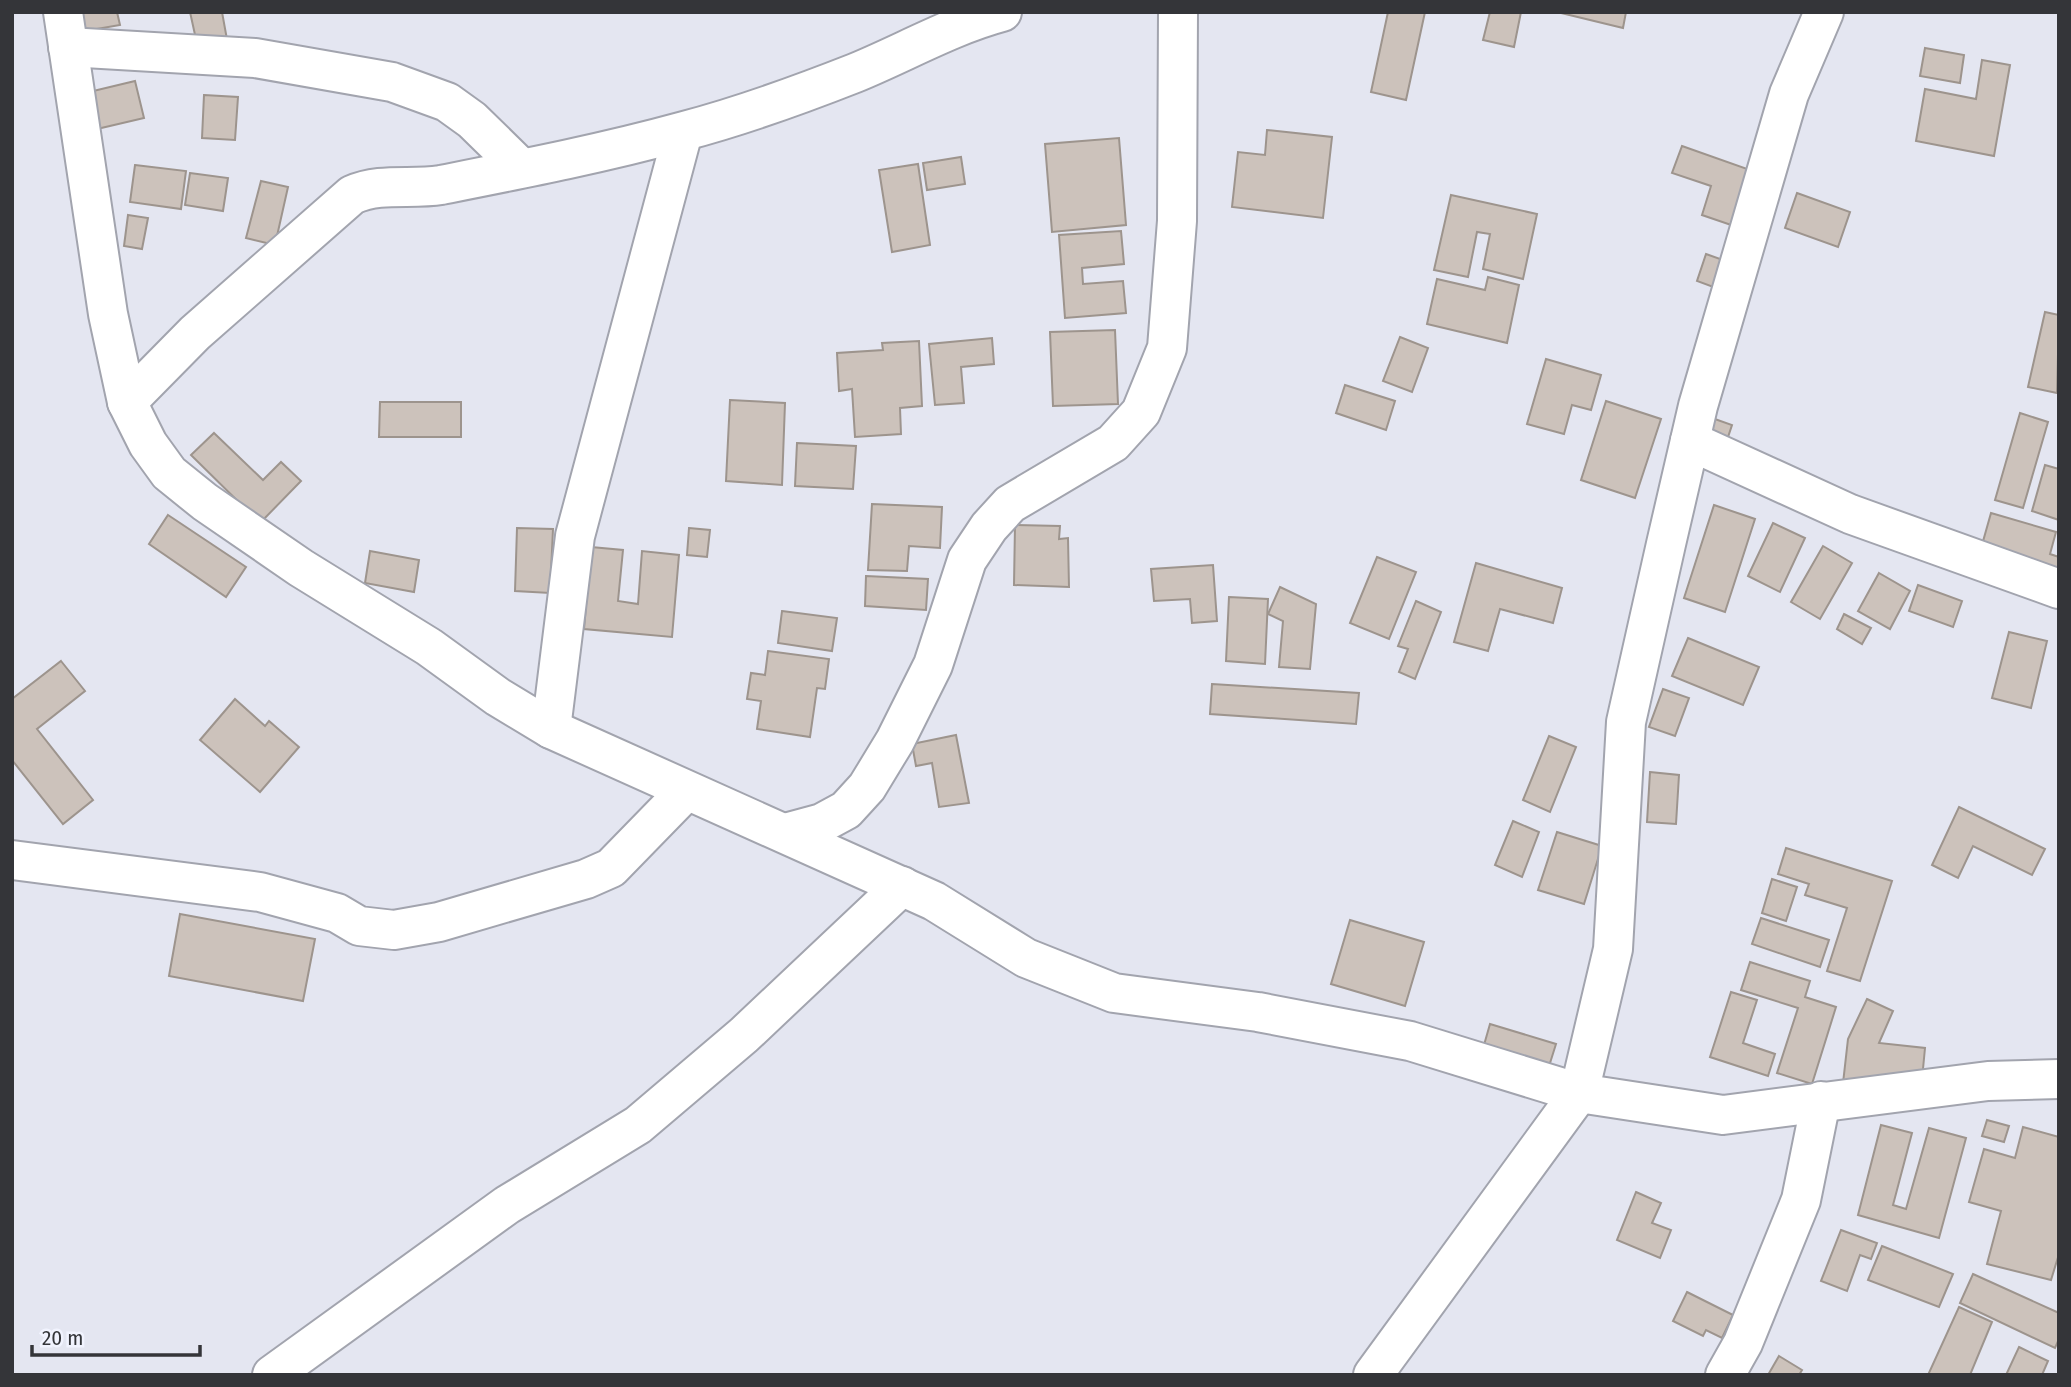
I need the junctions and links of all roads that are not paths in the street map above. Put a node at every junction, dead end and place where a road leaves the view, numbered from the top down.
1 (1002, 12) edge
2 (1178, 12) edge
3 (1824, 12) edge
4 (65, 30) edge
5 (682, 132) junction
6 (520, 167) junction
7 (127, 402) junction
8 (1690, 441) junction
9 (2059, 589) edge
10 (551, 729) junction
11 (686, 791) junction
12 (785, 833) junction
13 (12, 860) edge
14 (901, 886) junction
15 (2059, 1079) edge
16 (1579, 1093) junction
17 (1821, 1101) junction
18 (272, 1375) edge
19 (1373, 1375) edge
20 (1725, 1375) edge

1 - 5 street
2 - 12 street
3 - 8 street
4 - 6 street
4 - 7 street
5 - 6 street
5 - 10 street
6 - 7 street
7 - 10 street
8 - 9 street
8 - 16 street
10 - 11 street
11 - 12 street
11 - 13 street
12 - 14 street
14 - 16 street
14 - 18 street
15 - 17 street
16 - 17 street
16 - 19 street
17 - 20 street

